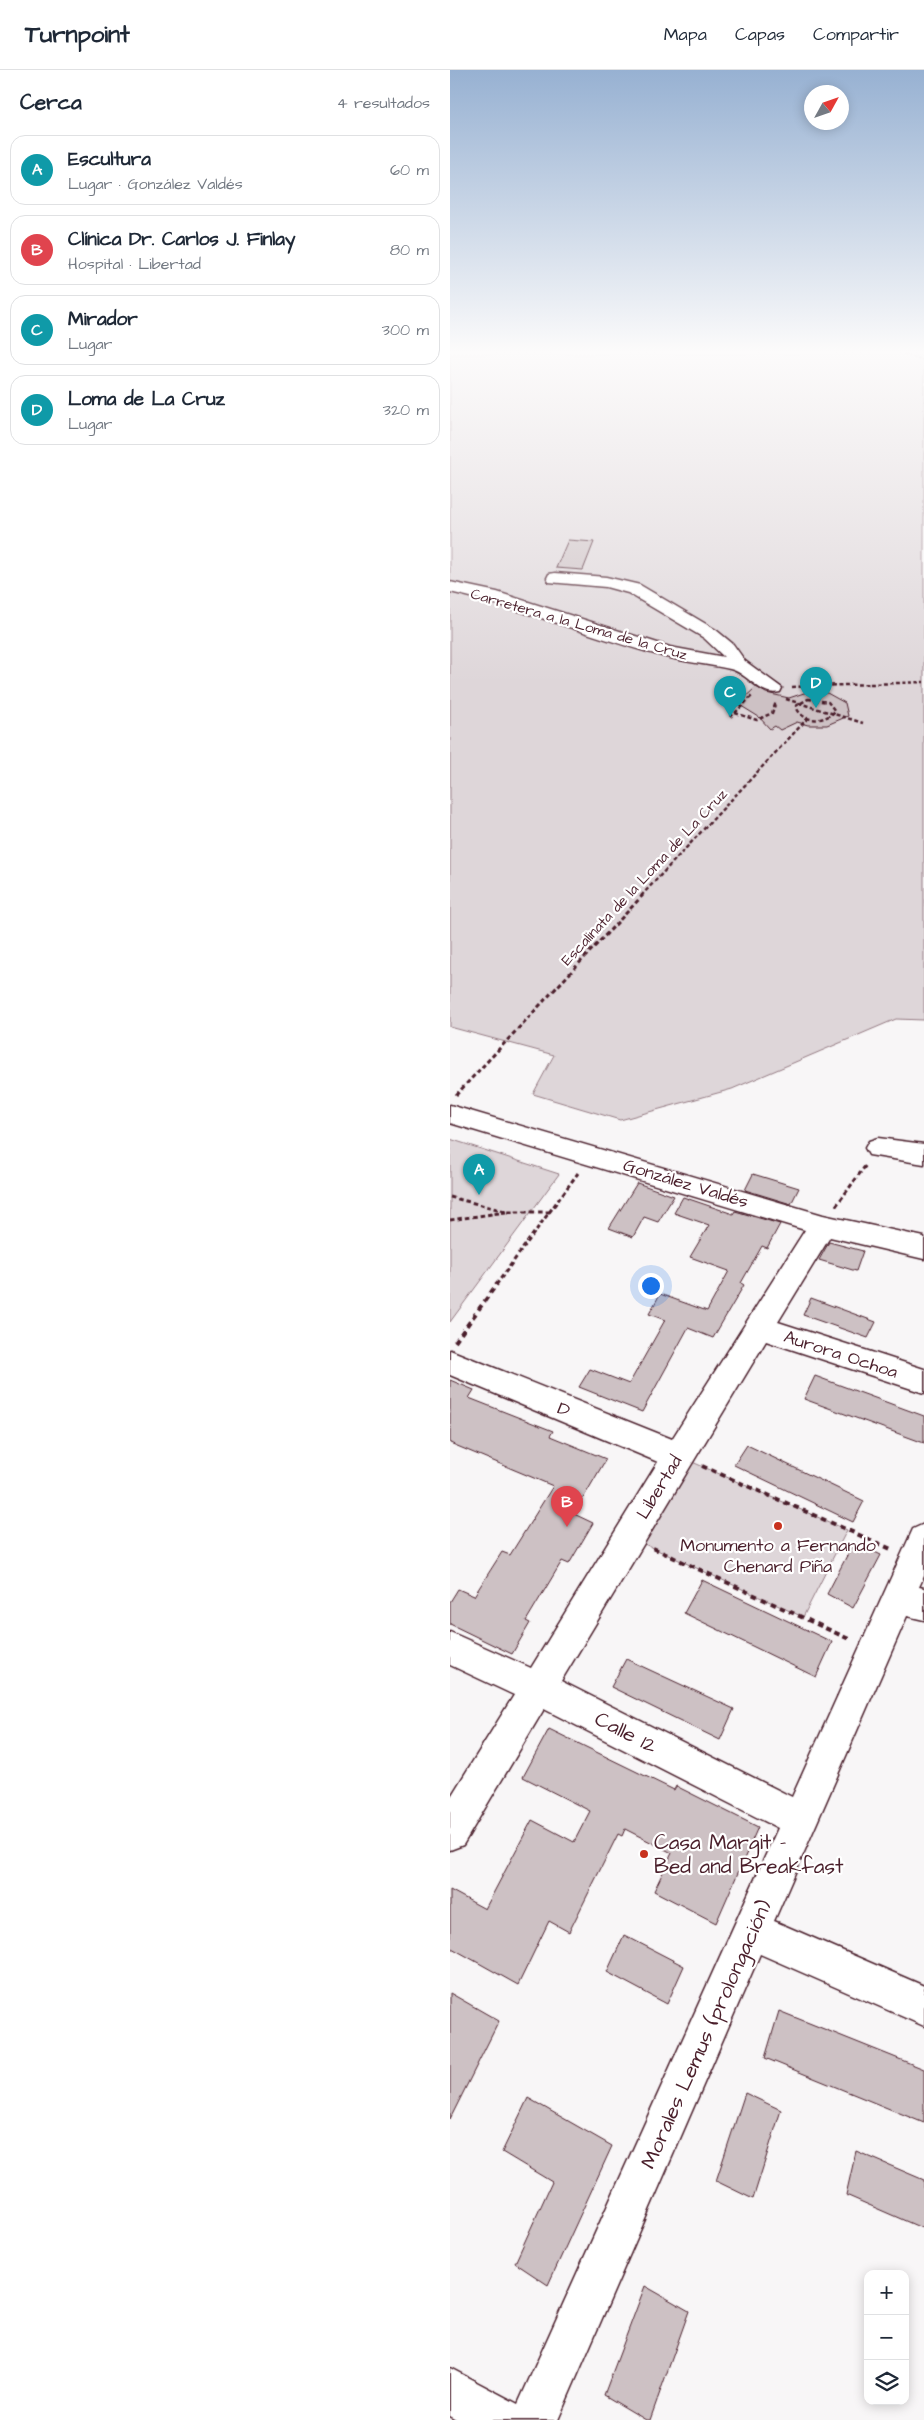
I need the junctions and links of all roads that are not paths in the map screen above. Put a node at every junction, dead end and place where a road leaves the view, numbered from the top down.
1 (555, 578) dead end
2 (450, 587) edge
3 (738, 666) junction
4 (774, 694) road end
5 (450, 1114) edge
6 (878, 1148) road end
7 (924, 1154) edge
8 (823, 1225) junction
9 (924, 1248) edge
10 (758, 1327) junction
11 (450, 1362) edge
12 (924, 1381) edge
13 (678, 1456) junction
14 (919, 1549) edge
15 (911, 1601) edge
16 (450, 1648) edge
17 (536, 1687) junction
18 (800, 1820) junction
19 (450, 1832) edge
20 (752, 1931) junction
21 (924, 2006) edge
22 (450, 2391) edge
23 (502, 2420) edge
24 (535, 2420) edge

1 - 3 street
2 - 3 street, Carretera a la Loma de la Cruz
3 - 4 street
5 - 8 street, González Valdés
6 - 7 street
8 - 9 street, González Valdés
8 - 10 street, Libertad
10 - 12 street, Aurora Ochoa
10 - 13 street, Libertad
11 - 13 street, D
13 - 17 street, Libertad
14 - 15 street, Morales Lemus (prolongación)
15 - 18 street, Morales Lemus (prolongación)
16 - 17 street, Calle 12
17 - 18 street, Calle 12
17 - 19 street, Libertad
18 - 20 street, Morales Lemus (prolongación)
20 - 21 street
20 - 24 street, Morales Lemus (prolongación)
22 - 23 street

